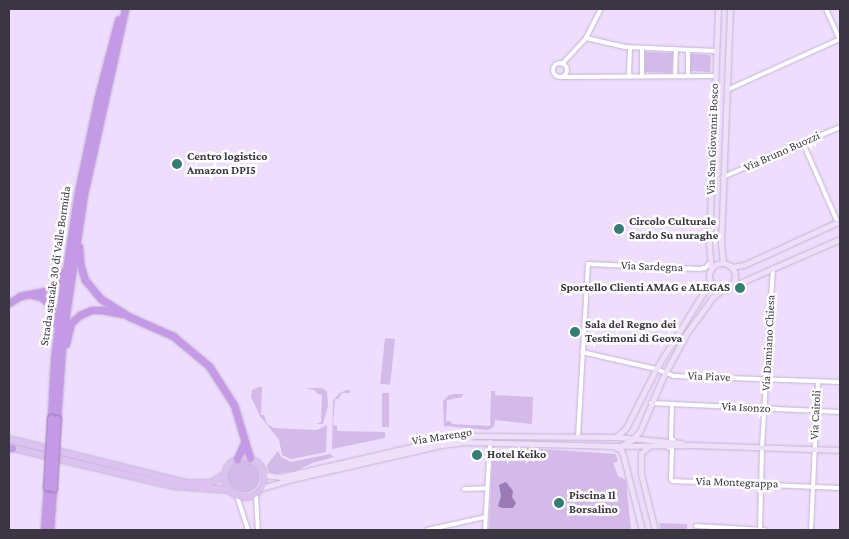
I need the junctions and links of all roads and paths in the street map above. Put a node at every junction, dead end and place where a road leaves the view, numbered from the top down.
1 (121, 9) edge
2 (125, 9) edge
3 (129, 9) edge
4 (601, 9) edge
5 (718, 9) edge
6 (730, 9) edge
7 (826, 9) edge
8 (586, 38) junction
9 (840, 40) edge
10 (118, 48) junction
11 (630, 48) junction
12 (642, 48) junction
13 (676, 50) junction
14 (688, 50) junction
15 (716, 51) junction
16 (562, 64) junction
17 (567, 68) junction
18 (578, 76) junction
19 (629, 76) junction
20 (642, 76) junction
21 (676, 76) junction
22 (688, 76) junction
23 (716, 76) junction
24 (561, 77) junction
25 (715, 90) junction
26 (727, 90) junction
27 (840, 127) edge
28 (803, 143) junction
29 (723, 176) junction
30 (712, 179) junction
31 (80, 219) junction
32 (839, 222) edge
33 (840, 239) edge
34 (711, 258) junction
35 (67, 262) junction
36 (723, 263) junction
37 (731, 267) junction
38 (711, 268) junction
39 (773, 268) junction
40 (710, 282) junction
41 (725, 289) junction
42 (30, 294) junction
43 (9, 303) edge
44 (130, 316) junction
45 (57, 334) junction
46 (582, 352) junction
47 (60, 360) junction
48 (656, 369) junction
49 (665, 372) junction
50 (767, 379) junction
51 (818, 381) junction
52 (840, 382) edge
53 (652, 403) junction
54 (670, 404) junction
55 (765, 409) junction
56 (816, 411) junction
57 (840, 412) edge
58 (646, 416) junction
59 (54, 419) junction
60 (627, 427) junction
61 (616, 437) junction
62 (578, 438) junction
63 (652, 439) junction
64 (9, 440) edge
65 (244, 442) junction
66 (490, 442) junction
67 (631, 442) junction
68 (675, 442) junction
69 (692, 445) junction
70 (612, 446) junction
71 (651, 446) junction
72 (666, 447) junction
73 (762, 447) junction
74 (10, 448) edge
75 (814, 449) junction
76 (840, 450) edge
77 (250, 458) junction
78 (640, 458) junction
79 (237, 459) junction
80 (624, 459) junction
81 (265, 475) junction
82 (225, 476) junction
83 (761, 484) junction
84 (812, 486) junction
85 (50, 487) junction
86 (262, 488) junction
87 (487, 488) junction
88 (840, 488) edge
89 (464, 489) dead end
90 (230, 490) junction
91 (256, 495) junction
92 (237, 496) junction
93 (485, 517) junction
94 (696, 526) dead end
95 (44, 530) edge
96 (50, 530) edge
97 (248, 530) edge
98 (258, 530) edge
99 (427, 530) edge
100 (485, 530) edge
101 (642, 530) edge
102 (655, 530) edge
103 (760, 530) edge
104 (765, 530) edge
105 (811, 530) edge

1 - 35 highway, Strada statale 30 di Valle Bormida
2 - 10 highway, Strada statale 30 di Valle Bormida
3 - 10 highway
4 - 8 street
5 - 15 main road, Via San Giovanni Bosco
6 - 26 main road, Via San Giovanni Bosco
7 - 9 street
8 - 11 street
8 - 16 street
9 - 26 street
10 - 31 highway, Strada statale 30 di Valle Bormida
11 - 12 street
11 - 19 street
12 - 13 street
12 - 20 street
13 - 14 street
13 - 21 street
14 - 15 street
14 - 22 street
15 - 23 main road, Via San Giovanni Bosco
16 - 17 street
16 - 24 street
17 - 18 street
17 - 24 street
18 - 19 street
18 - 24 street
19 - 20 street
20 - 21 street
21 - 22 street
22 - 23 street
23 - 25 main road, Via San Giovanni Bosco
25 - 26 main road
25 - 30 main road, Via San Giovanni Bosco
26 - 29 main road, Via San Giovanni Bosco
27 - 28 street, Via Bruno Buozzi
28 - 29 street, Via Bruno Buozzi
28 - 32 street
29 - 30 main road
29 - 36 main road, Via San Giovanni Bosco
30 - 34 main road, Via San Giovanni Bosco
31 - 44 highway
31 - 47 highway, Strada statale 30 di Valle Bormida
32 - 37 main road
33 - 39 main road
34 - 38 main road, Via San Giovanni Bosco
34 - 46 street, Via Sardegna
35 - 42 highway
35 - 45 highway, Strada statale 30 di Valle Bormida
36 - 37 main road
36 - 38 main road
37 - 41 main road
38 - 40 main road, Via San Giovanni Bosco
39 - 41 main road
39 - 50 street, Via Damiano Chiesa
40 - 41 main road
40 - 48 main road, Via San Giovanni Bosco
41 - 49 main road
42 - 43 highway
42 - 45 highway
44 - 47 highway
44 - 65 highway
45 - 59 highway, Strada statale 30 di Valle Bormida
46 - 48 street, Via Piave
46 - 62 street
47 - 59 highway, Strada statale 30 di Valle Bormida
48 - 49 street, Via Piave
48 - 60 main road, Via San Giovanni Bosco
49 - 50 street, Via Piave
49 - 53 main road
50 - 51 street, Via Piave
50 - 55 street, Via Damiano Chiesa
51 - 52 street, Via Piave
51 - 56 street, Via Cairoli
53 - 54 street, Via Isonzo
53 - 58 main road
54 - 55 street, Via Isonzo
54 - 68 street
55 - 56 street, Via Isonzo
55 - 73 street, Via Damiano Chiesa
56 - 57 street, Via Isonzo
56 - 75 street, Via Cairoli
58 - 63 main road
58 - 67 main road
58 - 67 main road
59 - 85 highway, Strada statale 30 di Valle Bormida, bridge
60 - 61 main road, Via San Giovanni Bosco
60 - 67 main road
61 - 62 main road
61 - 67 main road
62 - 81 main road
63 - 67 main road
63 - 68 main road
64 - 82 main road
65 - 77 highway
65 - 79 highway
66 - 70 main road, Via Marengo
66 - 86 main road, Via Marengo
66 - 87 street
67 - 70 main road, Via Marengo
67 - 71 main road
67 - 78 main road
67 - 80 main road
68 - 69 main road
69 - 72 main road
69 - 73 main road
70 - 80 main road
71 - 72 main road
71 - 78 main road
72 - 83 street, Via Montegrappa
73 - 75 main road
73 - 83 street, Via Damiano Chiesa
74 - 90 main road
75 - 76 main road
75 - 84 street, Via Cairoli
77 - 79 main road
77 - 81 main road
78 - 102 main road
79 - 82 main road
80 - 101 main road
81 - 86 main road
82 - 90 main road
83 - 84 street, Via Montegrappa
83 - 103 street, Via Damiano Chiesa
84 - 88 street, Via Montegrappa
84 - 105 street, Via Cairoli
85 - 95 highway, Strada statale 30 di Valle Bormida
85 - 96 highway, Strada statale 30 di Valle Bormida
86 - 91 main road
87 - 89 street
87 - 93 street
90 - 92 main road
91 - 92 main road
91 - 98 street
92 - 97 street
93 - 99 street
93 - 100 street
94 - 103 street
103 - 104 street

